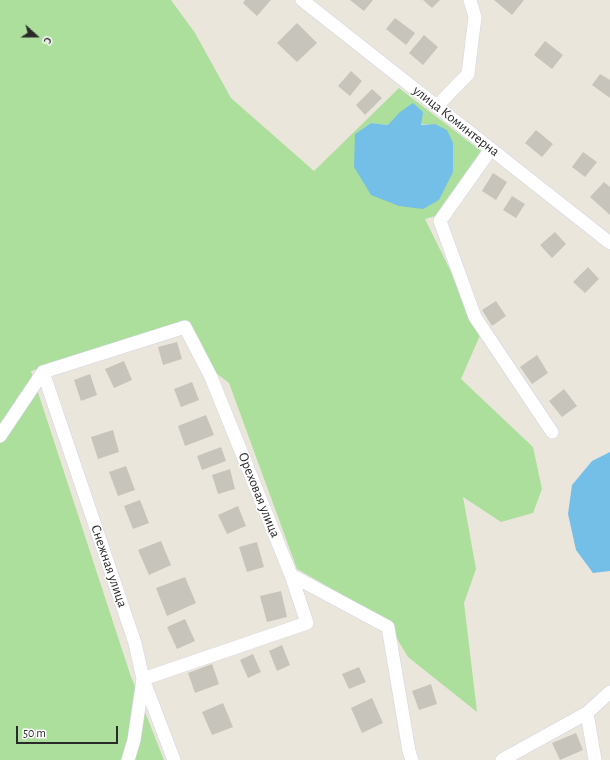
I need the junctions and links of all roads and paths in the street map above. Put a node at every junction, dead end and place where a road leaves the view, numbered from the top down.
1 (302, 0) edge
2 (470, 0) edge
3 (437, 106) junction
4 (491, 149) junction
5 (610, 243) edge
6 (43, 372) junction
7 (552, 432) dead end
8 (0, 436) edge
9 (291, 575) junction
10 (143, 679) junction
11 (610, 692) edge
12 (587, 713) junction
13 (128, 760) edge
14 (174, 760) edge
15 (412, 760) edge
16 (502, 760) edge
17 (595, 760) edge

1 - 3 street, улица Коминтерна
2 - 3 street
3 - 4 street, улица Коминтерна
4 - 5 street, улица Коминтерна
4 - 7 street
6 - 8 street
6 - 9 street, Ореховая улица
6 - 10 street, Снежная улица
9 - 10 street
9 - 15 street
10 - 13 street
10 - 14 street, Снежная улица
11 - 12 street
12 - 16 street
12 - 17 street

